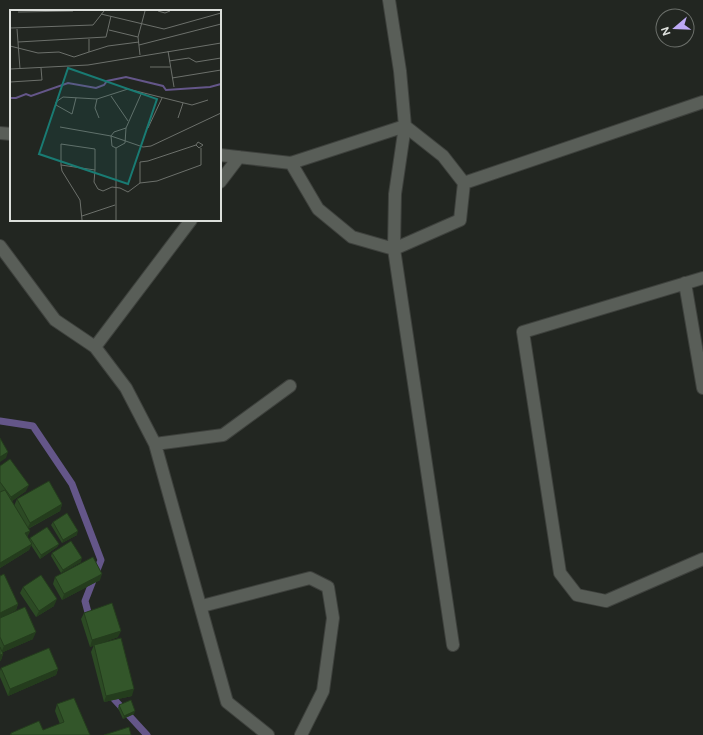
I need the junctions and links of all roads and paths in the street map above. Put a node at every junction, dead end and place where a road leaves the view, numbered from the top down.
1 (389, 0) edge
2 (703, 102) edge
3 (405, 126) junction
4 (0, 133) edge
5 (10, 134) edge
6 (221, 155) edge
7 (239, 157) junction
8 (291, 162) junction
9 (221, 181) edge
10 (464, 184) junction
11 (190, 221) edge
12 (0, 246) edge
13 (394, 249) junction
14 (703, 278) edge
15 (685, 282) junction
16 (95, 347) junction
17 (290, 386) dead end
18 (703, 388) edge
19 (155, 444) junction
20 (703, 559) edge
21 (202, 606) junction
22 (452, 645) dead end
23 (268, 735) edge
24 (301, 735) edge

1 - 3 street
2 - 10 street
3 - 8 street
3 - 10 street
3 - 13 street
4 - 5 street
6 - 7 street
7 - 8 street
7 - 9 street
8 - 13 street
10 - 13 street
11 - 16 street
12 - 16 street
13 - 22 street
14 - 15 street
15 - 18 street
15 - 20 street
16 - 19 street
17 - 19 street
19 - 21 street
21 - 23 street
21 - 24 street

